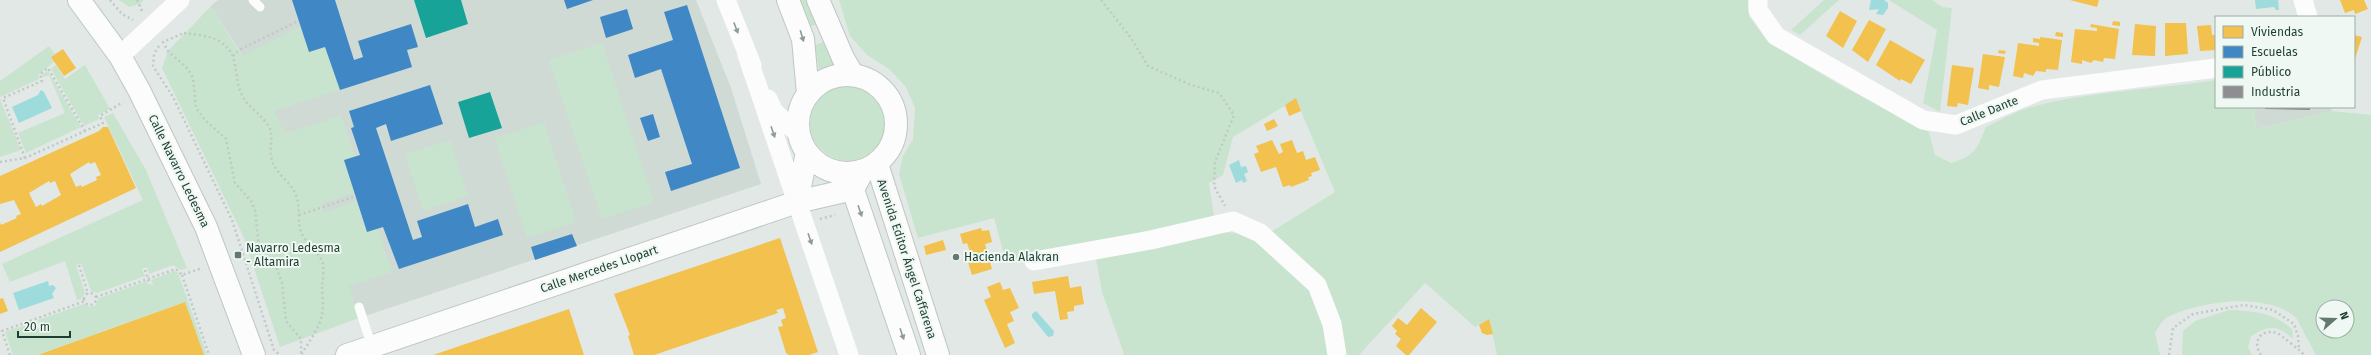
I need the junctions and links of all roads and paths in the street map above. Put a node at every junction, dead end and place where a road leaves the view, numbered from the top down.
1 (79, 0) edge
2 (110, 0) edge
3 (137, 0) edge
4 (180, 0) edge
5 (253, 0) edge
6 (726, 0) edge
7 (788, 0) edge
8 (818, 0) edge
9 (1101, 0) edge
10 (1758, 0) edge
11 (2303, 0) edge
12 (260, 7) dead end
13 (2308, 16) edge
14 (298, 20) dead end
15 (153, 28) junction
16 (747, 55) junction
17 (120, 56) junction
18 (233, 56) junction
19 (2215, 68) edge
20 (853, 75) junction
21 (808, 94) junction
22 (112, 111) dead end
23 (85, 131) junction
24 (803, 143) junction
25 (26, 158) junction
26 (0, 162) edge
27 (860, 174) junction
28 (356, 196) dead end
29 (797, 202) junction
30 (299, 216) junction
31 (1233, 221) junction
32 (1034, 261) dead end
33 (79, 265) dead end
34 (145, 270) dead end
35 (189, 273) dead end
36 (182, 275) junction
37 (148, 279) junction
38 (150, 285) dead end
39 (88, 294) junction
40 (96, 297) junction
41 (85, 302) junction
42 (359, 307) dead end
43 (372, 346) junction
44 (2299, 349) junction
45 (10, 355) edge
46 (209, 355) edge
47 (254, 355) edge
48 (280, 355) edge
49 (301, 355) edge
50 (347, 355) edge
51 (849, 355) edge
52 (909, 355) edge
53 (938, 355) edge
54 (1337, 355) edge
55 (2170, 355) edge
56 (2261, 355) edge
57 (2304, 355) edge

1 - 17 main road, Calle Navarro Ledesma
2 - 15 path
3 - 15 path
4 - 15 street
5 - 12 lane
6 -> 16 street
7 -> 21 main road
8 - 20 main road
9 - 31 path
10 - 19 street, Calle Dante
11 - 13 street
14 - 18 path
15 - 17 street
15 - 18 path
15 - 48 path
15 - 49 path
16 - 24 street
16 -> 29 street
17 - 47 main road, Calle Navarro Ledesma
18 - 30 path
20 - 21 main road
20 - 27 main road
21 - 24 main road
22 - 23 path
23 - 25 path
23 - 25 path
24 - 27 main road
24 - 29 main road
25 - 26 path
27 - 29 main road, Calle Mercedes Llopart
27 -> 52 main road
27 - 53 main road, Avenida Editor Ángel Caffarena
28 - 30 path
29 - 43 main road, Calle Mercedes Llopart
29 -> 51 street
30 - 49 path
31 - 32 street
31 - 54 street
33 - 39 path
34 - 37 path
35 - 36 path
36 - 37 path
36 - 46 path
37 - 38 path
37 - 40 path
39 - 40 path
39 - 41 path
40 - 41 path
41 - 45 path
42 - 43 lane
43 - 50 main road, Calle Mercedes Llopart
44 - 55 path
44 - 56 path
44 - 57 path

